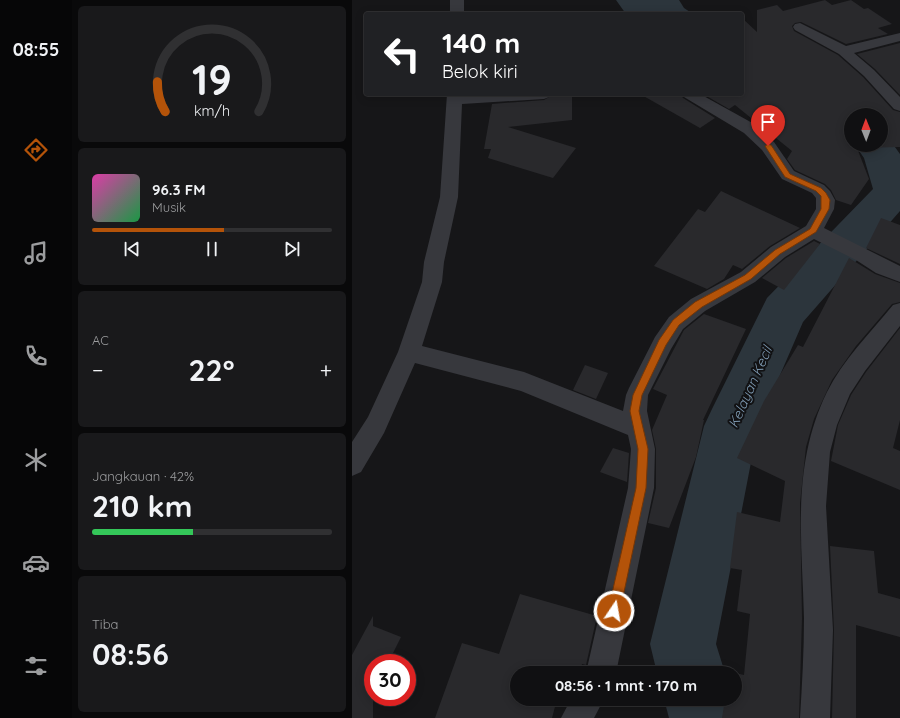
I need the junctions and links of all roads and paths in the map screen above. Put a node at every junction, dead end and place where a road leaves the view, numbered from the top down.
1 (457, 0) edge
2 (457, 12) edge
3 (800, 27) dead end
4 (900, 37) edge
5 (844, 51) junction
6 (485, 96) edge
7 (692, 96) edge
8 (455, 97) edge
9 (900, 106) edge
10 (820, 234) junction
11 (900, 274) edge
12 (900, 311) edge
13 (409, 352) junction
14 (638, 428) junction
15 (359, 439) edge
16 (352, 464) edge
17 (603, 666) edge
18 (584, 706) edge
19 (576, 718) edge
20 (815, 718) edge

1 - 2 street
3 - 5 street
4 - 5 street
5 - 9 street
6 - 8 street
7 - 10 street
8 - 13 street
10 - 11 street
10 - 14 street
12 - 20 street
13 - 14 street
13 - 15 street
14 - 17 street
15 - 16 street
18 - 19 street

